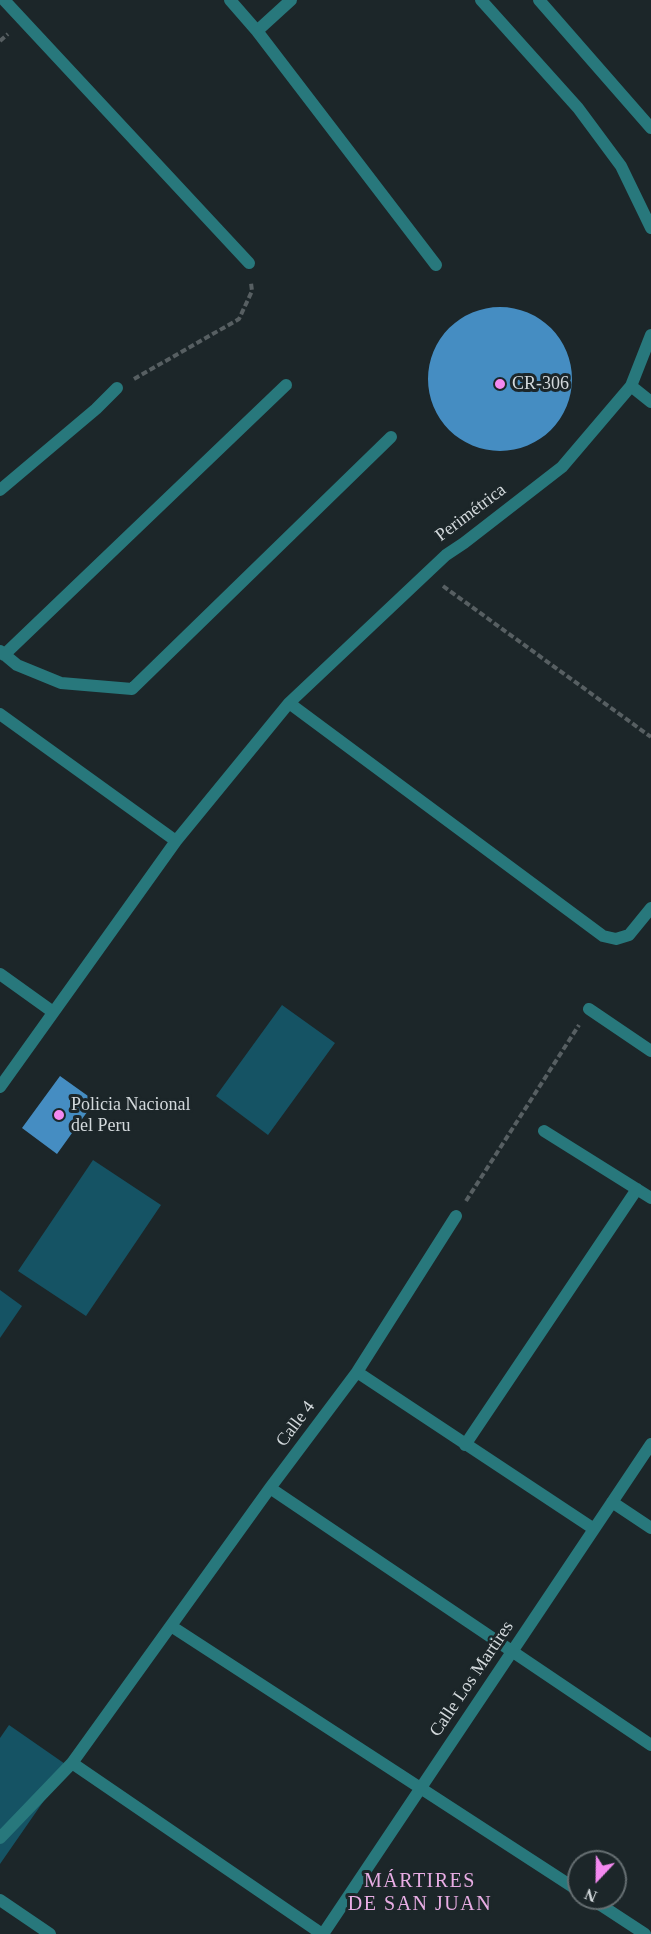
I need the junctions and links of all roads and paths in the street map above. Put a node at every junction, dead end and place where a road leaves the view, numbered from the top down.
1 (4, 0) edge
2 (230, 0) edge
3 (291, 0) edge
4 (481, 0) edge
5 (540, 0) edge
6 (257, 31) junction
7 (651, 128) edge
8 (651, 228) edge
9 (249, 263) joint
10 (436, 265) dead end
11 (651, 335) edge
12 (286, 385) dead end
13 (631, 386) junction
14 (117, 388) joint
15 (651, 402) edge
16 (391, 437) dead end
17 (0, 490) edge
18 (426, 573) junction
19 (2, 653) edge
20 (289, 703) junction
21 (0, 714) edge
22 (651, 737) edge
23 (176, 841) junction
24 (651, 908) edge
25 (0, 974) edge
26 (589, 1009) joint
27 (53, 1012) junction
28 (651, 1051) edge
29 (0, 1087) edge
30 (544, 1131) dead end
31 (637, 1189) junction
32 (651, 1198) edge
33 (456, 1216) joint
34 (357, 1372) junction
35 (651, 1444) edge
36 (465, 1445) junction
37 (270, 1488) junction
38 (612, 1502) junction
39 (651, 1528) edge
40 (594, 1529) junction
41 (171, 1626) junction
42 (512, 1651) junction
43 (651, 1745) edge
44 (72, 1764) junction
45 (421, 1788) junction
46 (0, 1838) edge
47 (567, 1883) edge
48 (0, 1900) edge
49 (608, 1910) edge
50 (50, 1934) edge
51 (322, 1934) edge
52 (645, 1934) edge

1 - 9 street
2 - 6 street
3 - 6 street
4 - 8 street
5 - 7 street
6 - 10 street
9 - 14 path
11 - 13 street, Perimétrica
12 - 19 street
13 - 15 street
13 - 18 street, Perimétrica
14 - 17 street
16 - 19 street
18 - 20 street, Perimétrica
18 - 22 path
20 - 23 street, Perimétrica
20 - 24 street
21 - 23 street
23 - 27 street, Perimétrica
25 - 27 street
26 - 28 street
26 - 33 path
27 - 29 street, Perimétrica
30 - 31 street
31 - 32 street
31 - 36 street
33 - 34 street, Calle 4
34 - 36 street
34 - 37 street, Calle 4
35 - 38 street, Calle Los Martires
36 - 40 street
37 - 41 street, Calle 4
37 - 42 street
38 - 39 street
38 - 40 street, Calle Los Martires
40 - 42 street, Calle Los Martires
41 - 44 street, Calle 4
41 - 45 street
42 - 43 street
42 - 45 street, Calle Los Martires
44 - 46 street, Calle 4
44 - 51 street
45 - 47 street
45 - 51 street, Calle Los Martires
48 - 50 street
49 - 52 street

